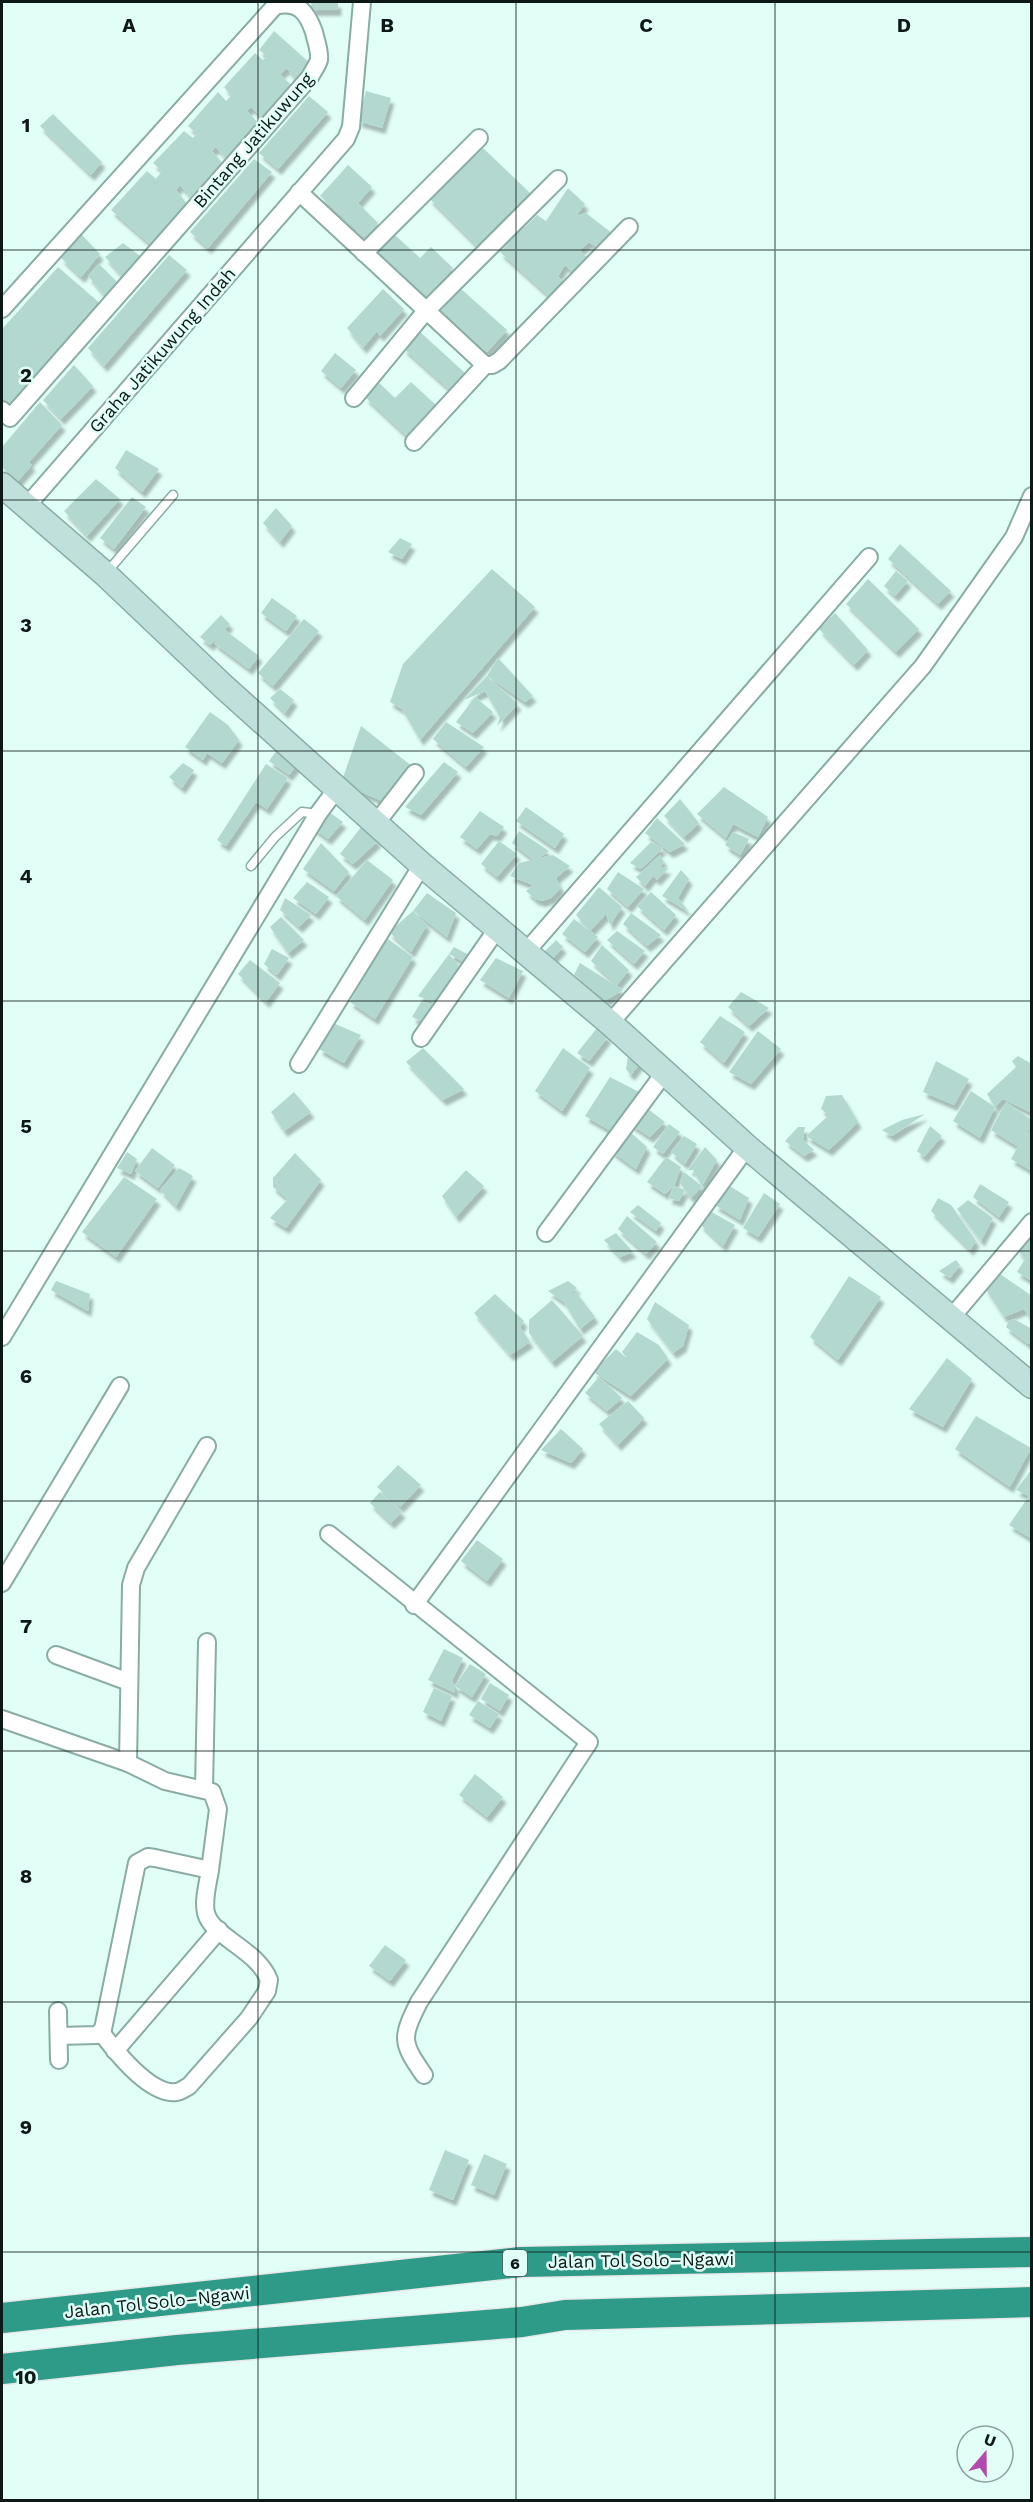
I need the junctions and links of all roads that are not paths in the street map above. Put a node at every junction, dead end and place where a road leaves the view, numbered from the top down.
1 (362, 2) edge
2 (479, 138) dead end
3 (558, 179) dead end
4 (299, 192) junction
5 (629, 227) dead end
6 (364, 254) junction
7 (2, 309) edge
8 (425, 312) junction
9 (485, 365) junction
10 (354, 398) dead end
11 (2, 410) edge
12 (414, 442) dead end
13 (2, 485) edge
14 (173, 495) dead end
15 (1032, 496) edge
16 (26, 508) junction
17 (869, 557) dead end
18 (105, 574) junction
19 (414, 773) dead end
20 (338, 788) junction
21 (318, 814) junction
22 (377, 822) junction
23 (422, 865) junction
24 (251, 866) dead end
25 (496, 929) junction
26 (525, 953) junction
27 (610, 1023) junction
28 (421, 1038) dead end
29 (299, 1064) dead end
30 (666, 1072) junction
31 (747, 1147) junction
32 (1032, 1222) edge
33 (546, 1233) dead end
34 (951, 1318) junction
35 (2, 1337) edge
36 (120, 1386) dead end
37 (1032, 1386) edge
38 (207, 1446) dead end
39 (329, 1534) dead end
40 (2, 1583) edge
41 (414, 1605) junction
42 (207, 1642) dead end
43 (56, 1655) dead end
44 (129, 1682) junction
45 (2, 1719) edge
46 (128, 1763) junction
47 (204, 1789) junction
48 (210, 1870) junction
49 (219, 1930) junction
50 (58, 2011) dead end
51 (101, 2032) junction
52 (58, 2036) junction
53 (115, 2051) junction
54 (59, 2060) dead end
55 (424, 2075) dead end
56 (1032, 2252) edge
57 (1032, 2302) edge
58 (2, 2318) edge
59 (2, 2369) edge

1 - 4 street, Graha Jatikuwung Indah
2 - 6 street
3 - 8 street
4 - 6 street
4 - 16 street, Graha Jatikuwung Indah
5 - 9 street
6 - 8 street
7 - 11 street, Bintang Jatikuwung
8 - 9 street
8 - 10 street
9 - 12 street
13 - 16 street
14 - 18 lane
15 - 27 street
16 - 18 street
17 - 26 street
18 - 20 street
19 - 22 street
20 - 21 street
20 - 22 street
21 - 24 lane
21 - 35 street
22 - 23 street
23 - 25 street
23 - 29 street
25 - 26 street
25 - 28 street
26 - 27 street
27 - 30 street
30 - 31 street
30 - 33 street
31 - 34 street
31 - 41 street
32 - 34 street
34 - 37 street
36 - 40 street
38 - 44 street
39 - 41 street
41 - 55 street
42 - 47 street
43 - 44 street
44 - 46 street
45 - 46 street
46 - 47 street
47 - 48 street
48 - 49 street
48 - 51 street
49 - 53 street
49 - 53 street
50 - 52 street
51 - 52 street
51 - 53 street
52 - 54 street
56 - 58 highway, Jalan Tol Solo–Ngawi / 6
57 - 59 highway

